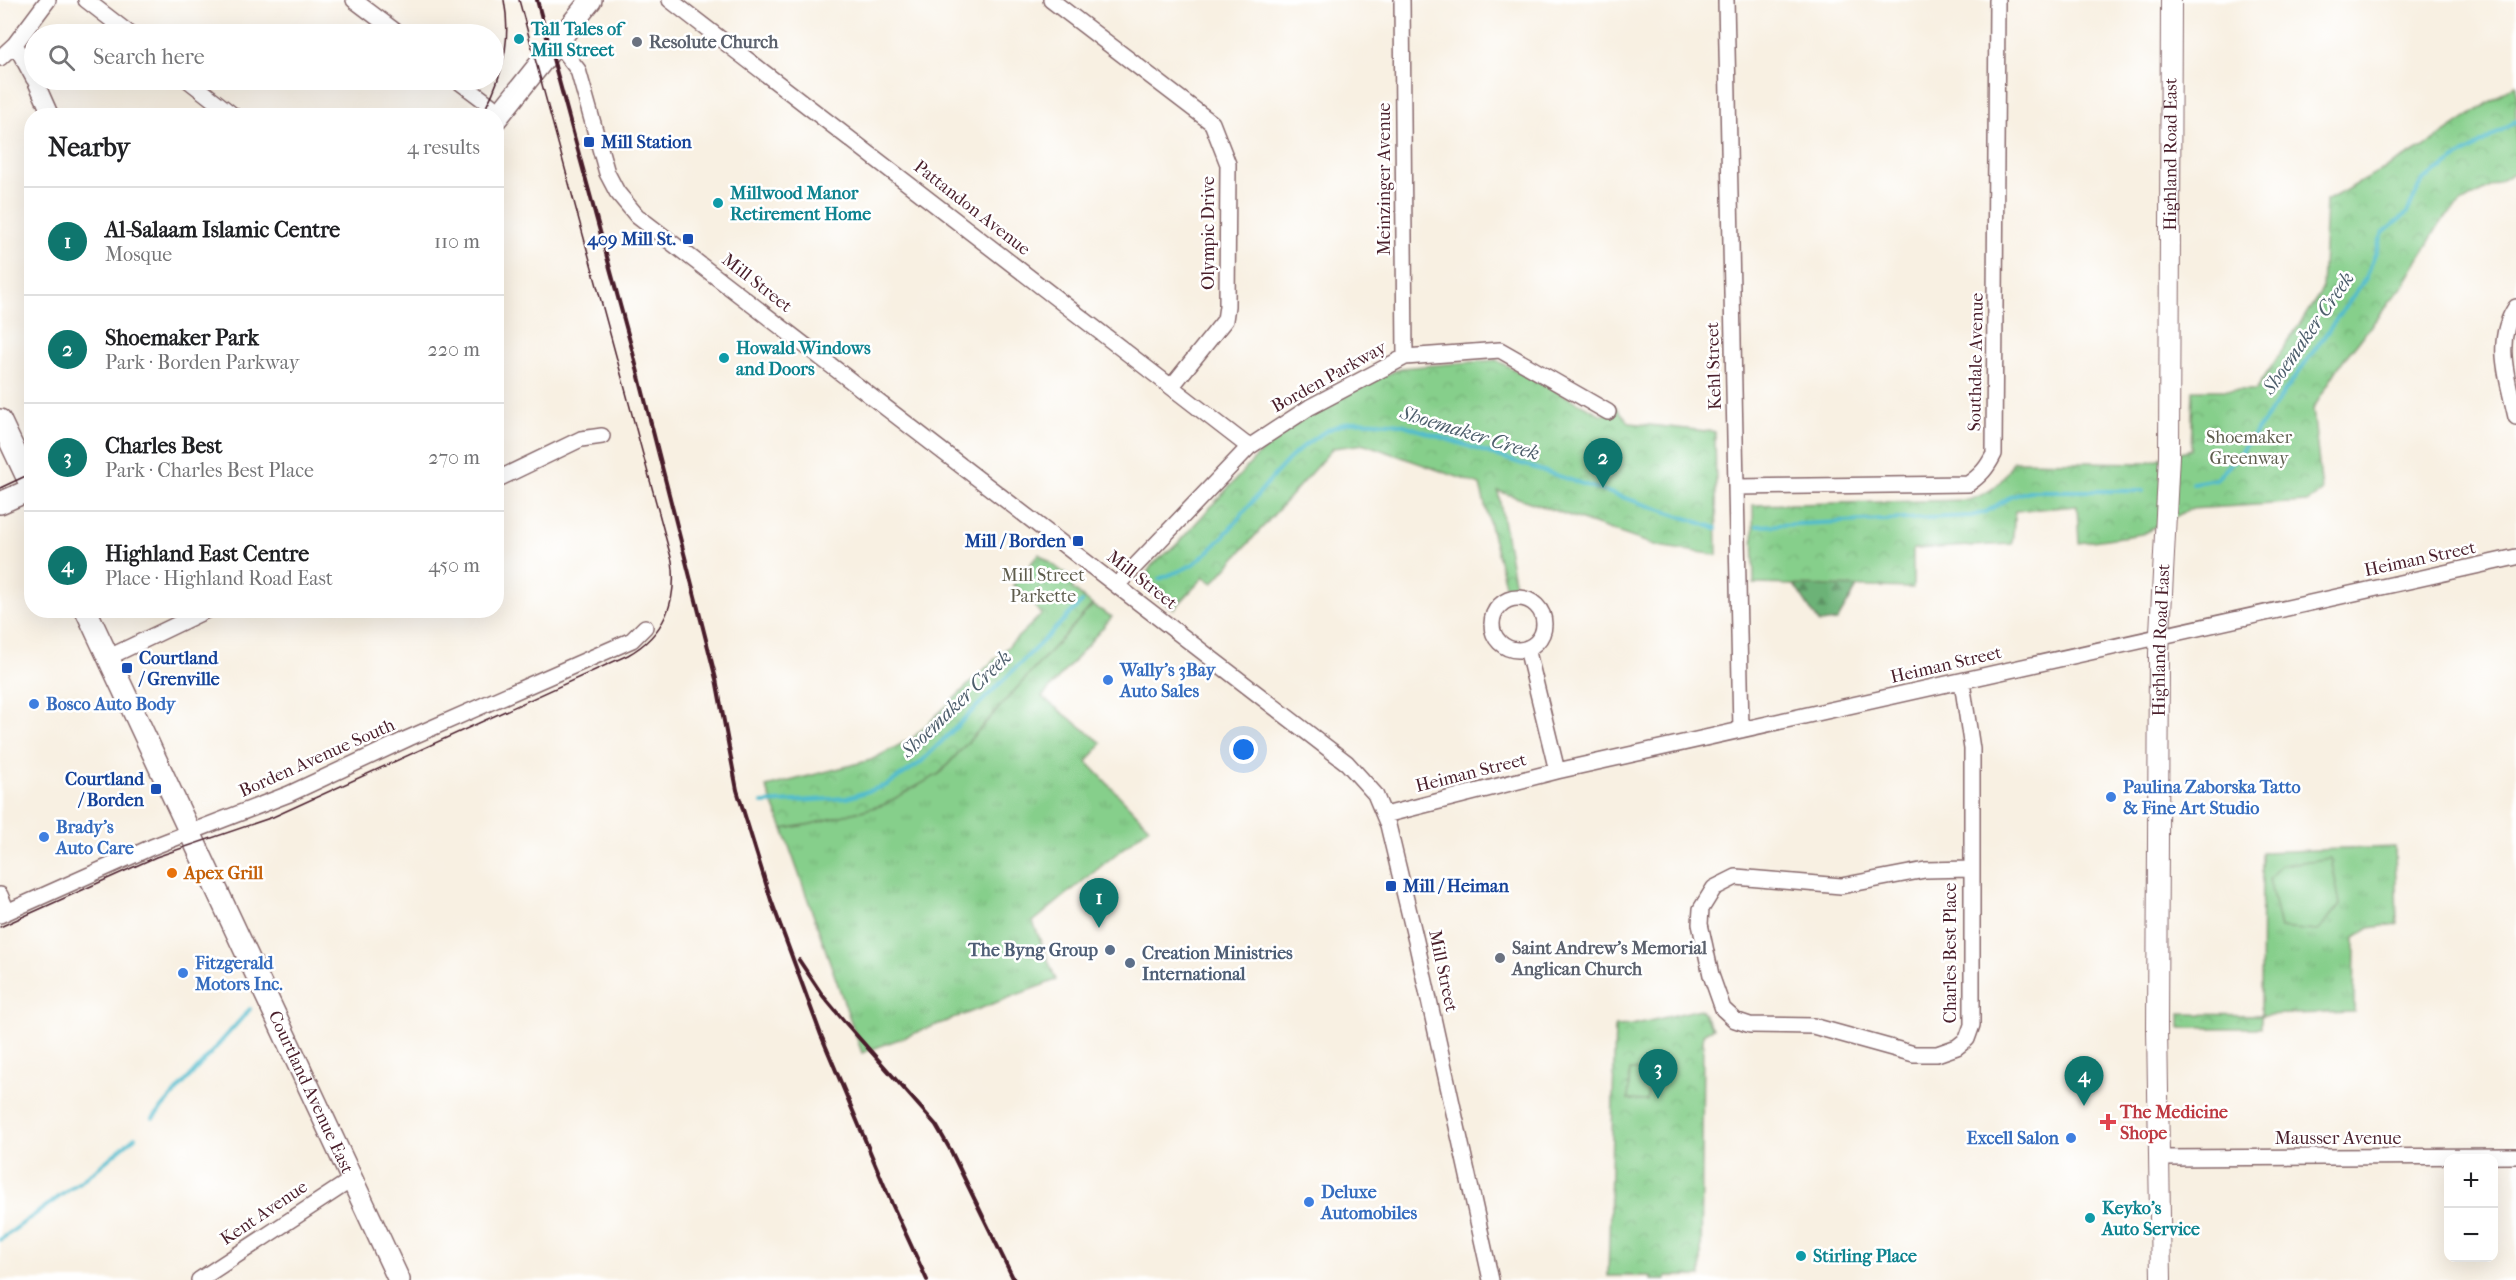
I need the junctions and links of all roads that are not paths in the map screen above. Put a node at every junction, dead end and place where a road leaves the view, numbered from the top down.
1 (48, 0) edge
2 (86, 0) edge
3 (354, 0) edge
4 (591, 0) edge
5 (669, 0) edge
6 (1051, 0) edge
7 (1402, 0) edge
8 (1726, 0) edge
9 (1997, 0) edge
10 (2171, 0) edge
11 (30, 24) edge
12 (117, 24) edge
13 (386, 24) edge
14 (24, 32) edge
15 (557, 43) junction
16 (15, 44) junction
17 (0, 58) edge
18 (24, 60) edge
19 (40, 90) edge
20 (201, 90) edge
21 (469, 90) edge
22 (48, 108) edge
23 (224, 108) edge
24 (490, 108) edge
25 (504, 110) edge
26 (2516, 307) edge
27 (1405, 357) junction
28 (1172, 386) junction
29 (1608, 412) dead end
30 (2516, 417) edge
31 (0, 420) edge
32 (602, 436) dead end
33 (1249, 447) junction
34 (24, 472) edge
35 (504, 476) edge
36 (1738, 487) junction
37 (24, 492) edge
38 (0, 503) edge
39 (2516, 557) edge
40 (1117, 585) junction
41 (90, 618) edge
42 (190, 618) edge
43 (645, 627) dead end
44 (2159, 638) junction
45 (1527, 648) dead end
46 (107, 658) junction
47 (1962, 682) junction
48 (1741, 730) junction
49 (1557, 771) junction
50 (1384, 815) junction
51 (190, 833) junction
52 (1970, 869) junction
53 (0, 895) edge
54 (4, 913) edge
55 (2516, 1156) edge
56 (2160, 1158) junction
57 (351, 1180) junction
58 (217, 1275) edge
59 (200, 1280) edge
60 (399, 1280) edge
61 (1491, 1280) edge
62 (2161, 1280) edge

1 - 11 street
2 - 12 street
3 - 13 street
4 - 15 main road
5 - 28 street, Pattandon Avenue
6 - 28 street, Olympic Drive
7 - 27 street, Meinzinger Avenue
8 - 36 street, Kehl Street
9 - 36 street, Southdale Avenue
10 - 44 street, Highland Road East
14 - 16 street
15 - 25 main road
15 - 40 street, Mill Street
16 - 17 street
16 - 18 street
19 - 22 street
20 - 23 street
21 - 24 street
26 - 30 street
27 - 29 street, Borden Parkway
27 - 33 street, Borden Parkway
28 - 33 street, Pattandon Avenue
31 - 34 main road
32 - 35 street
33 - 40 street, Borden Parkway
36 - 48 street, Kehl Street
37 - 38 main road
39 - 44 street, Heiman Street
40 - 50 street, Mill Street
41 - 46 main road, Courtland Avenue East
42 - 46 street
43 - 51 street, Borden Avenue South
44 - 47 street, Heiman Street
44 - 56 street, Highland Road East
45 - 49 street
46 - 51 main road, Courtland Avenue East
47 - 48 street, Heiman Street
47 - 52 street, Charles Best Place
48 - 49 street, Heiman Street
49 - 50 street, Heiman Street
50 - 61 street, Mill Street
51 - 54 street, Borden Avenue South
51 - 57 main road, Courtland Avenue East
52 - 52 street, Charles Best Place
53 - 54 street
55 - 56 street, Mausser Avenue
56 - 62 street, Highland Road East
57 - 58 street, Kent Avenue
57 - 60 main road, Courtland Avenue East
58 - 59 street, Kent Avenue

